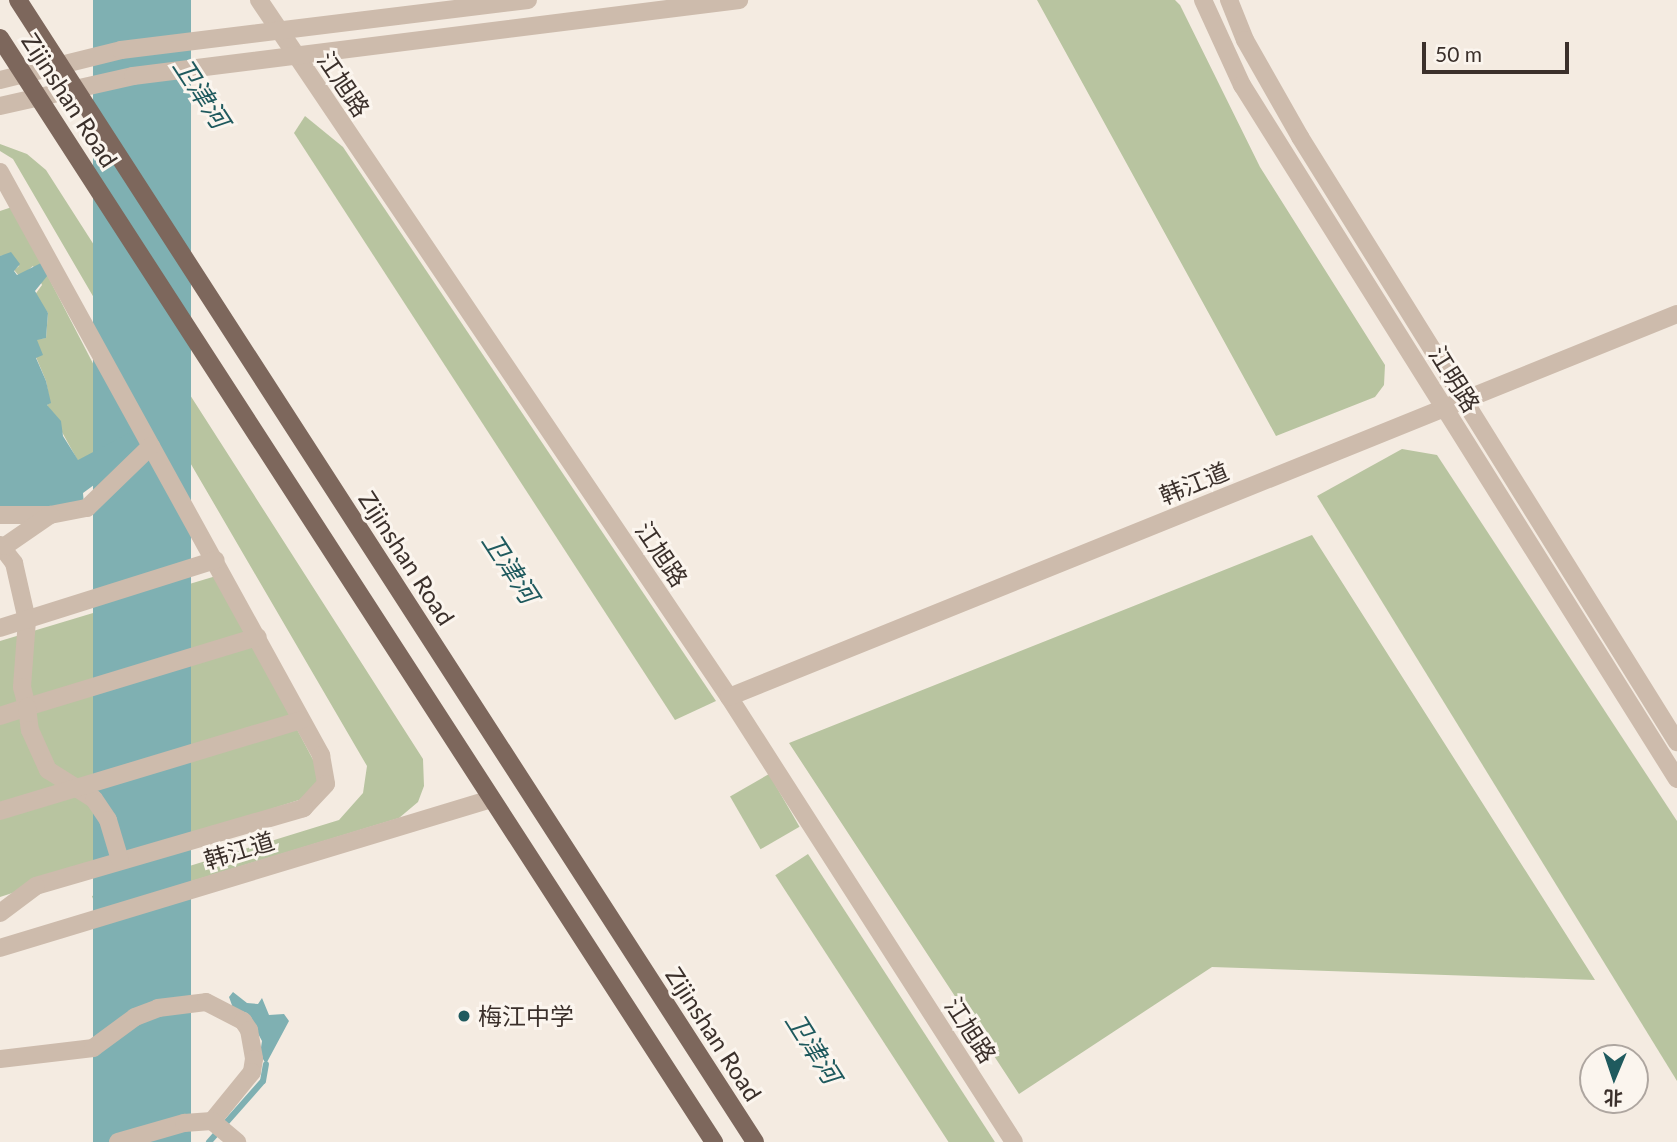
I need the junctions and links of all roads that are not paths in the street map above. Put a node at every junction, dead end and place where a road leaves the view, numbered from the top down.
1 (18, 0) edge
2 (259, 0) edge
3 (528, 0) edge
4 (739, 0) edge
5 (1203, 0) edge
6 (1229, 0) edge
7 (278, 31) junction
8 (0, 38) edge
9 (295, 55) junction
10 (59, 64) junction
11 (23, 74) junction
12 (0, 80) edge
13 (74, 87) junction
14 (39, 97) junction
15 (0, 107) edge
16 (0, 172) edge
17 (1677, 314) edge
18 (1465, 400) junction
19 (1444, 408) junction
20 (151, 446) junction
21 (0, 515) edge
22 (50, 515) junction
23 (2, 546) edge
24 (216, 560) junction
25 (27, 620) junction
26 (0, 628) edge
27 (258, 637) junction
28 (729, 697) junction
29 (27, 707) junction
30 (0, 716) edge
31 (301, 720) junction
32 (1677, 742) edge
33 (1677, 779) edge
34 (72, 789) junction
35 (491, 799) junction
36 (0, 811) edge
37 (120, 860) junction
38 (0, 913) edge
39 (0, 948) edge
40 (0, 1059) edge
41 (225, 1131) edge
42 (118, 1142) edge
43 (714, 1142) edge
44 (755, 1142) edge
45 (1014, 1142) edge

1 - 10 main road, Zijinshan Road
2 - 7 street, 江旭路
3 - 7 street
4 - 9 street
5 - 19 street, 江明路
6 - 18 street, 江明路
7 - 9 street, 江旭路
7 - 10 street
8 - 11 main road, Zijinshan Road
9 - 13 street
9 - 28 street, 江旭路
10 - 11 street
10 - 13 main road, Zijinshan Road
11 - 12 street
11 - 14 main road, Zijinshan Road
13 - 14 street
13 - 44 main road, Zijinshan Road
14 - 15 street
14 - 35 main road, Zijinshan Road
16 - 20 street
17 - 18 street, 韩江道
18 - 19 street, 韩江道
18 - 32 street, 江明路
19 - 28 street, 韩江道
19 - 33 street, 江明路
20 - 22 street
20 - 24 street
21 - 22 street
22 - 23 street
23 - 25 street
24 - 25 street
24 - 27 street
25 - 26 street
25 - 29 street
27 - 29 street
27 - 31 street
28 - 45 street, 江旭路
29 - 30 street
29 - 34 street
31 - 34 street
31 - 37 street
34 - 36 street
34 - 37 street
35 - 39 street, 韩江道
35 - 43 main road, Zijinshan Road
37 - 38 street
40 - 41 street
41 - 42 street

